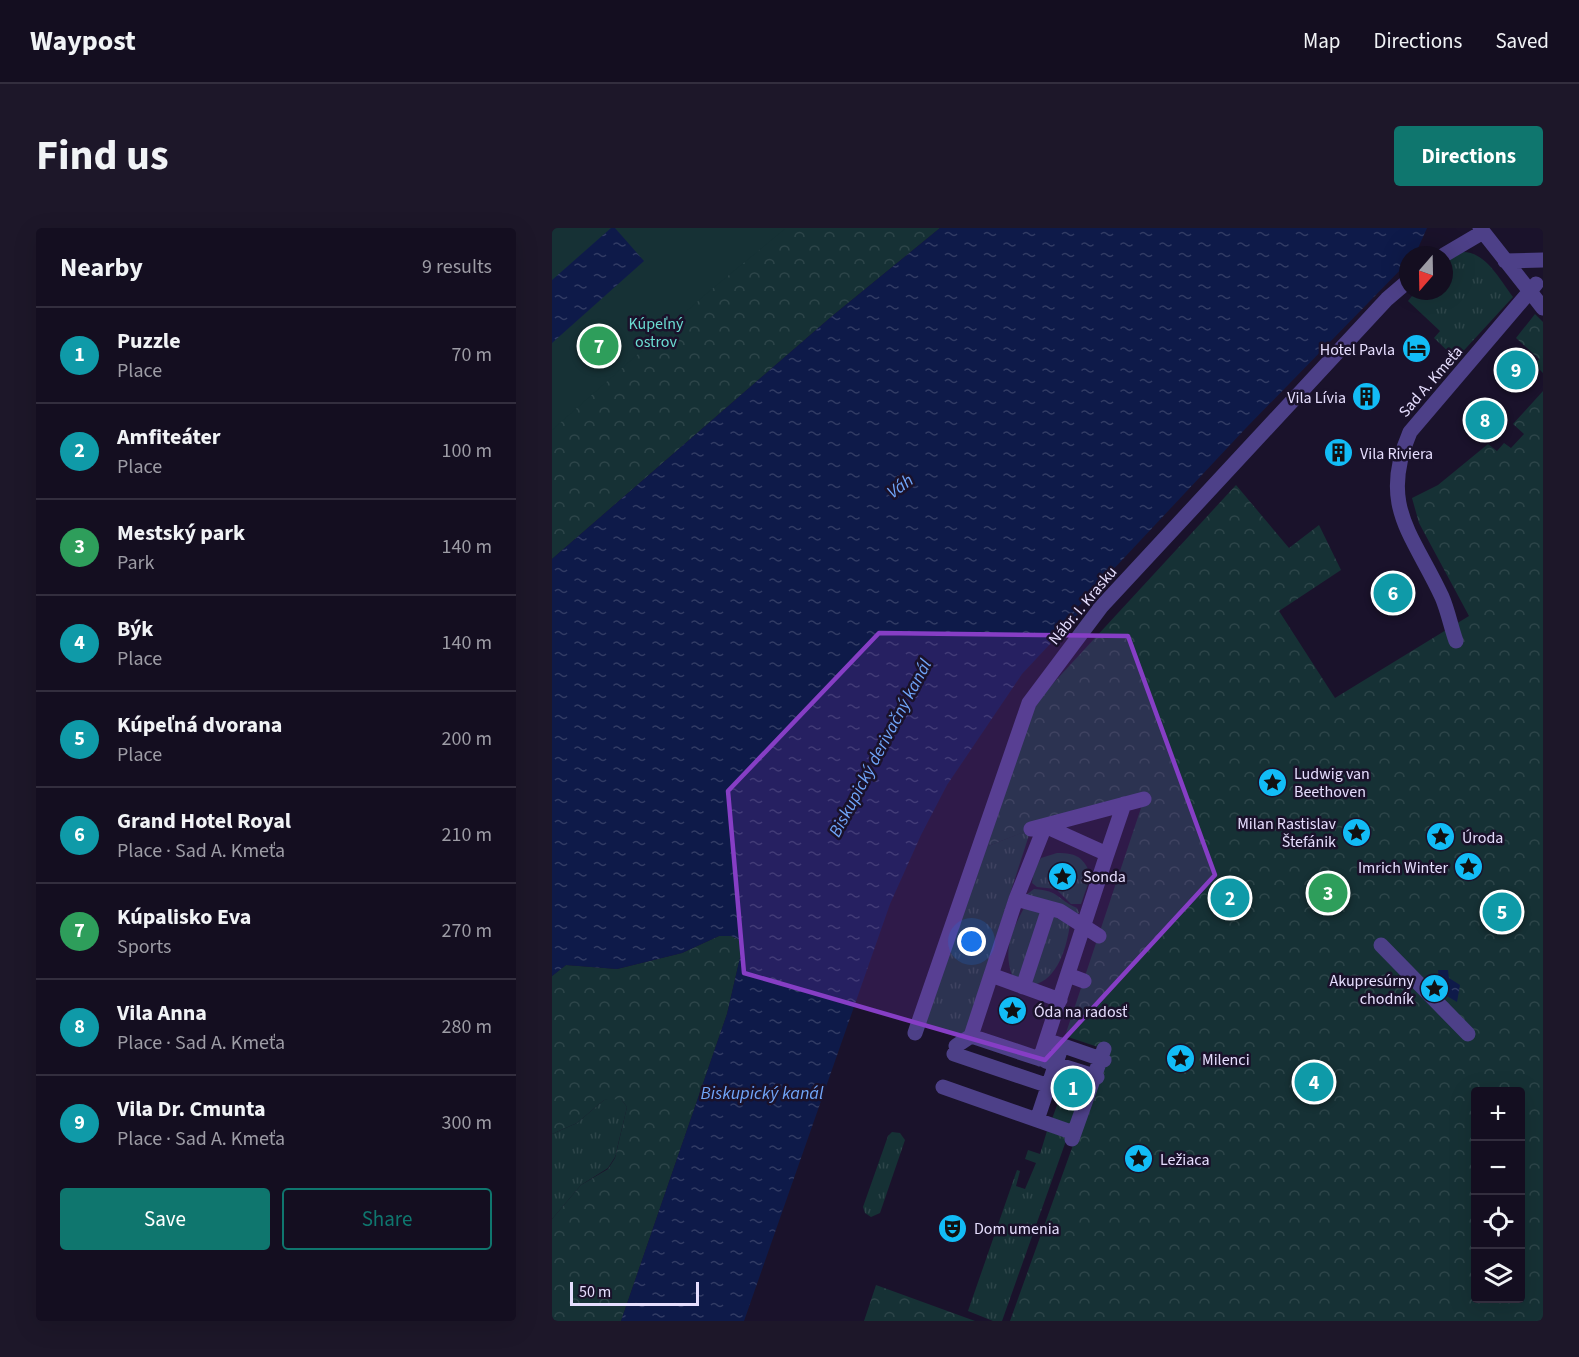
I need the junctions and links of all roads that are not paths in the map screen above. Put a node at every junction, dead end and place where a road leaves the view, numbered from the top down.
1 (1482, 230) edge
2 (1453, 249) edge
3 (1505, 261) junction
4 (1538, 261) edge
5 (1536, 287) edge
6 (1399, 289) edge
7 (1543, 308) edge
8 (1456, 641) dead end
9 (1144, 799) dead end
10 (1124, 804) junction
11 (1038, 828) junction
12 (1107, 854) junction
13 (1016, 898) junction
14 (1049, 908) junction
15 (1083, 927) junction
16 (1099, 936) dead end
17 (1381, 945) dead end
18 (991, 975) junction
19 (1068, 975) junction
20 (1084, 981) dead end
21 (1023, 987) junction
22 (1060, 1000) junction
23 (915, 1033) dead end
24 (1468, 1034) dead end
25 (971, 1036) junction
26 (1047, 1040) junction
27 (1062, 1045) junction
28 (1040, 1059) junction
29 (1056, 1064) junction
30 (1096, 1076) junction
31 (1049, 1086) junction
32 (943, 1087) dead end
33 (1037, 1120) junction

1 - 2 street
1 - 3 street
3 - 4 street
3 - 5 street
4 - 5 street
5 - 7 street
5 - 8 street, Sad A. Kmeťa
6 - 23 street, Nábr. I. Krasku
9 - 10 street
10 - 11 street
10 - 12 street
11 - 12 street
11 - 13 street
12 - 15 street
13 - 14 street
13 - 18 street
14 - 15 street
14 - 21 street
15 - 16 street
15 - 19 street
17 - 24 street
18 - 21 street
18 - 25 street
19 - 20 street
19 - 22 street
21 - 22 street
22 - 26 street
25 - 28 street
25 - 31 street
26 - 27 street
26 - 28 street
27 - 29 street
27 - 30 street
28 - 29 street
29 - 30 street
29 - 31 street
30 - 33 street
31 - 33 street
32 - 33 street

